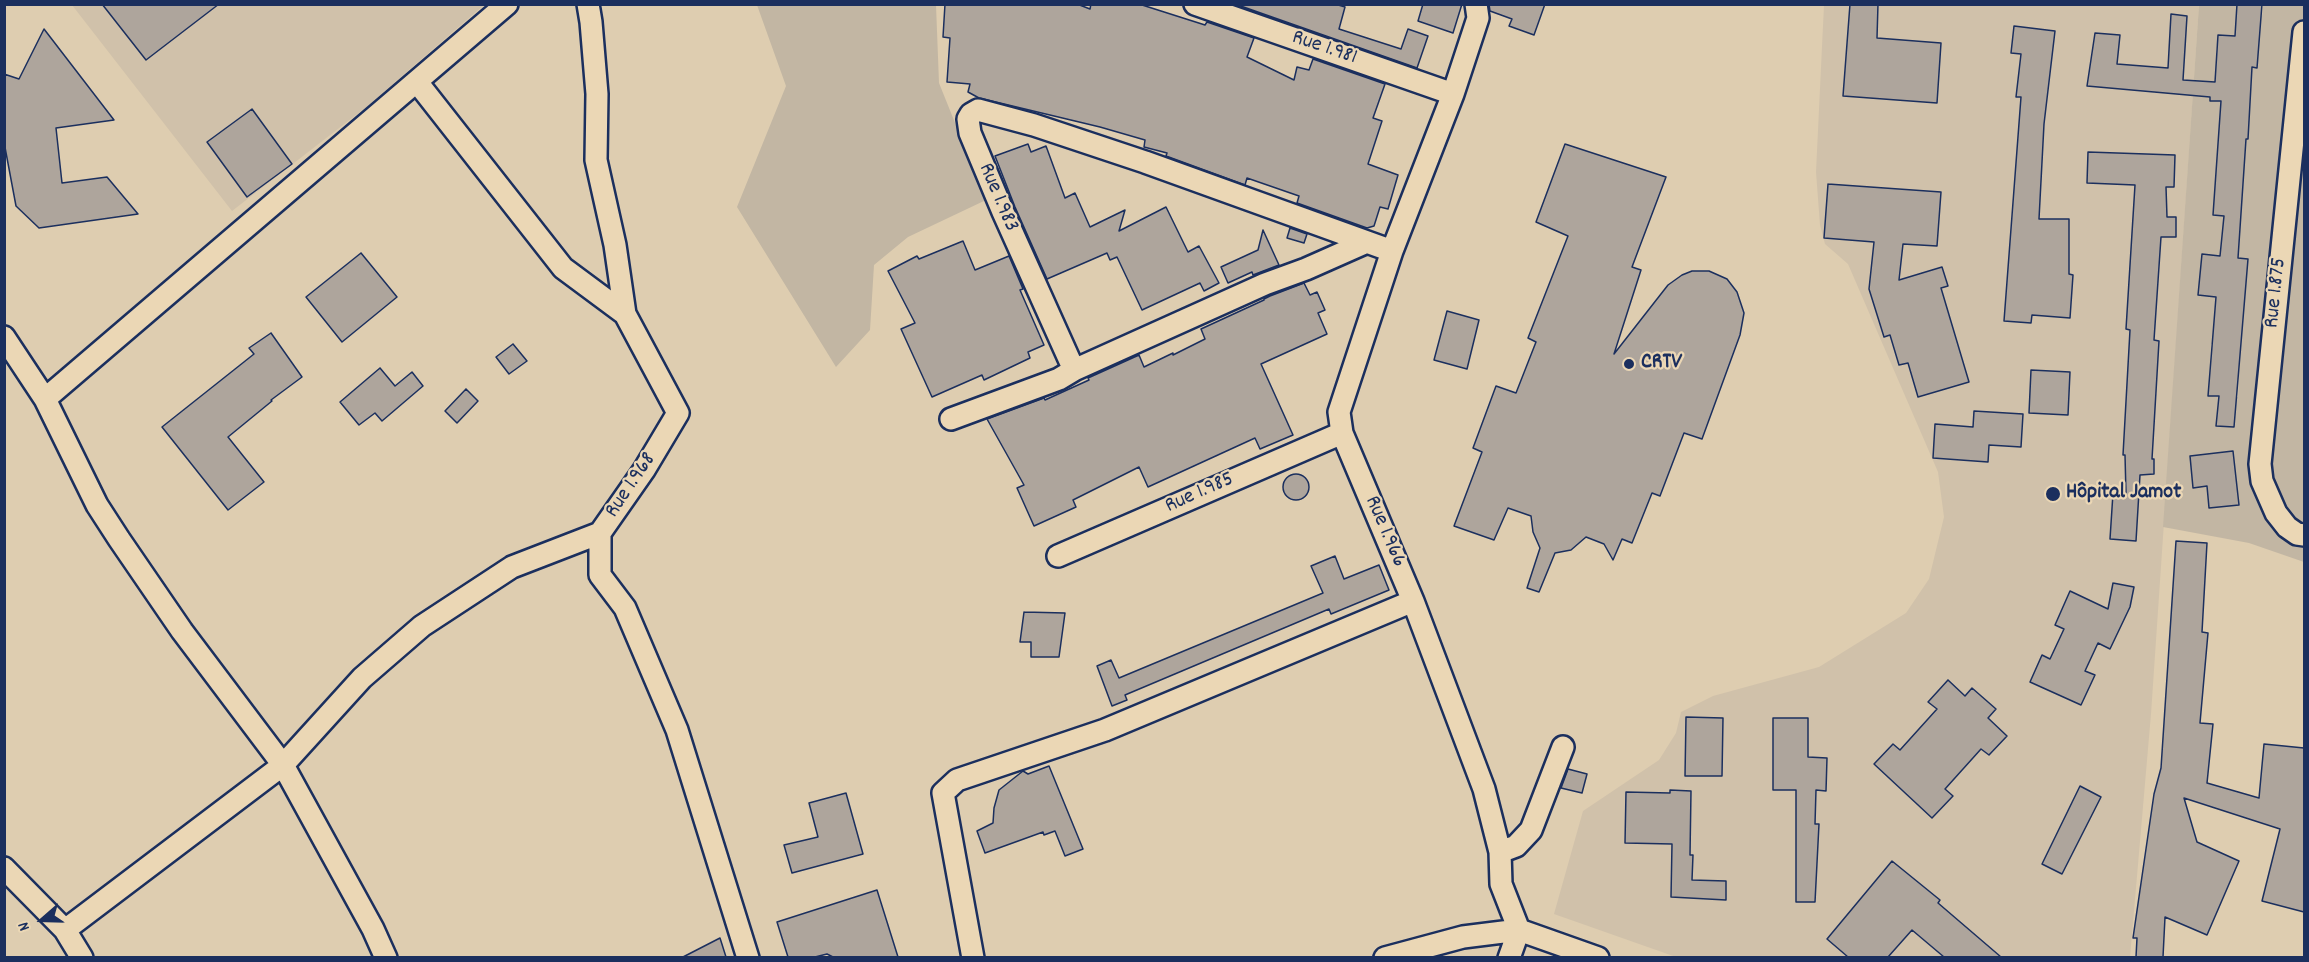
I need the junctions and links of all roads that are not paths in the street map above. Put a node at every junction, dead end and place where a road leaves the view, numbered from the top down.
1 (507, 4) edge
2 (588, 4) edge
3 (1195, 4) edge
4 (1476, 4) edge
5 (2304, 32) edge
6 (417, 82) junction
7 (1453, 94) junction
8 (1367, 242) junction
9 (1392, 251) junction
10 (625, 314) junction
11 (4, 337) edge
12 (1074, 370) junction
13 (45, 399) junction
14 (951, 419) dead end
15 (1342, 433) junction
16 (600, 533) junction
17 (2304, 535) edge
18 (1058, 556) dead end
19 (1413, 601) junction
20 (1563, 747) dead end
21 (283, 765) junction
22 (1500, 852) junction
23 (4, 868) edge
24 (65, 930) junction
25 (1519, 930) junction
26 (82, 957) edge
27 (386, 957) edge
28 (748, 957) edge
29 (973, 957) edge
30 (1385, 957) edge
31 (1509, 957) edge
32 (1598, 957) edge

1 - 6 street
2 - 10 street, Rue 1.968
3 - 7 street, Rue 1.981
4 - 7 street, Rue 1.966
5 - 17 street, Rue 1.875
6 - 10 street
6 - 13 street
7 - 9 street, Rue 1.966
8 - 9 street, Rue 1.983
8 - 12 street
8 - 12 street, Rue 1.983
9 - 15 street, Rue 1.966
10 - 16 street, Rue 1.968
11 - 13 street
12 - 14 street
13 - 21 street
15 - 18 street, Rue 1.985
15 - 19 street, Rue 1.966
16 - 21 street
16 - 28 street, Rue 1.968
19 - 22 street, Rue 1.966
19 - 29 street
20 - 22 street
21 - 24 street
21 - 27 street
22 - 25 street, Rue 1.966
23 - 24 street
24 - 26 street
25 - 30 street
25 - 31 street
25 - 32 street

